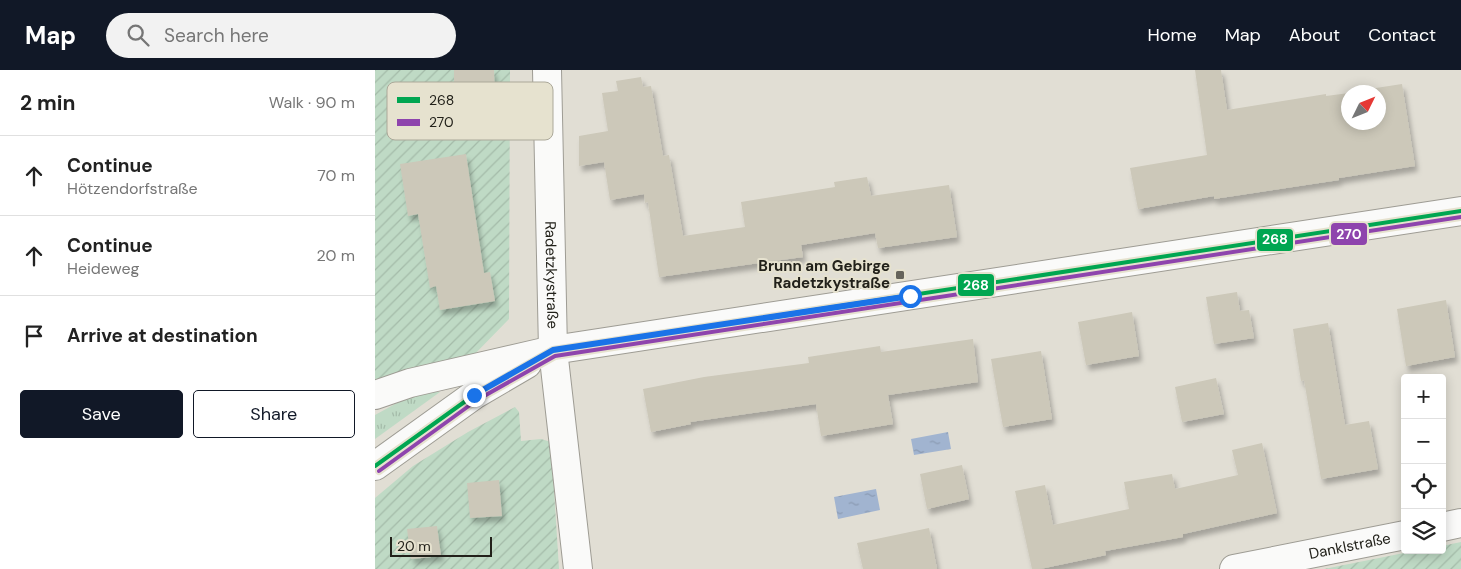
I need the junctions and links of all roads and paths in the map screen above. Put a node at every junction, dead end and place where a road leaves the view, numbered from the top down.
1 (548, 140) edge
2 (1461, 211) edge
3 (553, 350) junction
4 (375, 395) edge
5 (375, 466) edge
6 (1461, 523) edge
7 (1446, 526) edge
8 (1401, 535) edge
9 (578, 569) edge
10 (1234, 569) edge

1 - 3 street, Radetzkystraße
2 - 3 street
3 - 4 street
3 - 5 street
3 - 9 street, Radetzkystraße
6 - 7 street
8 - 10 street, Danklstraße

